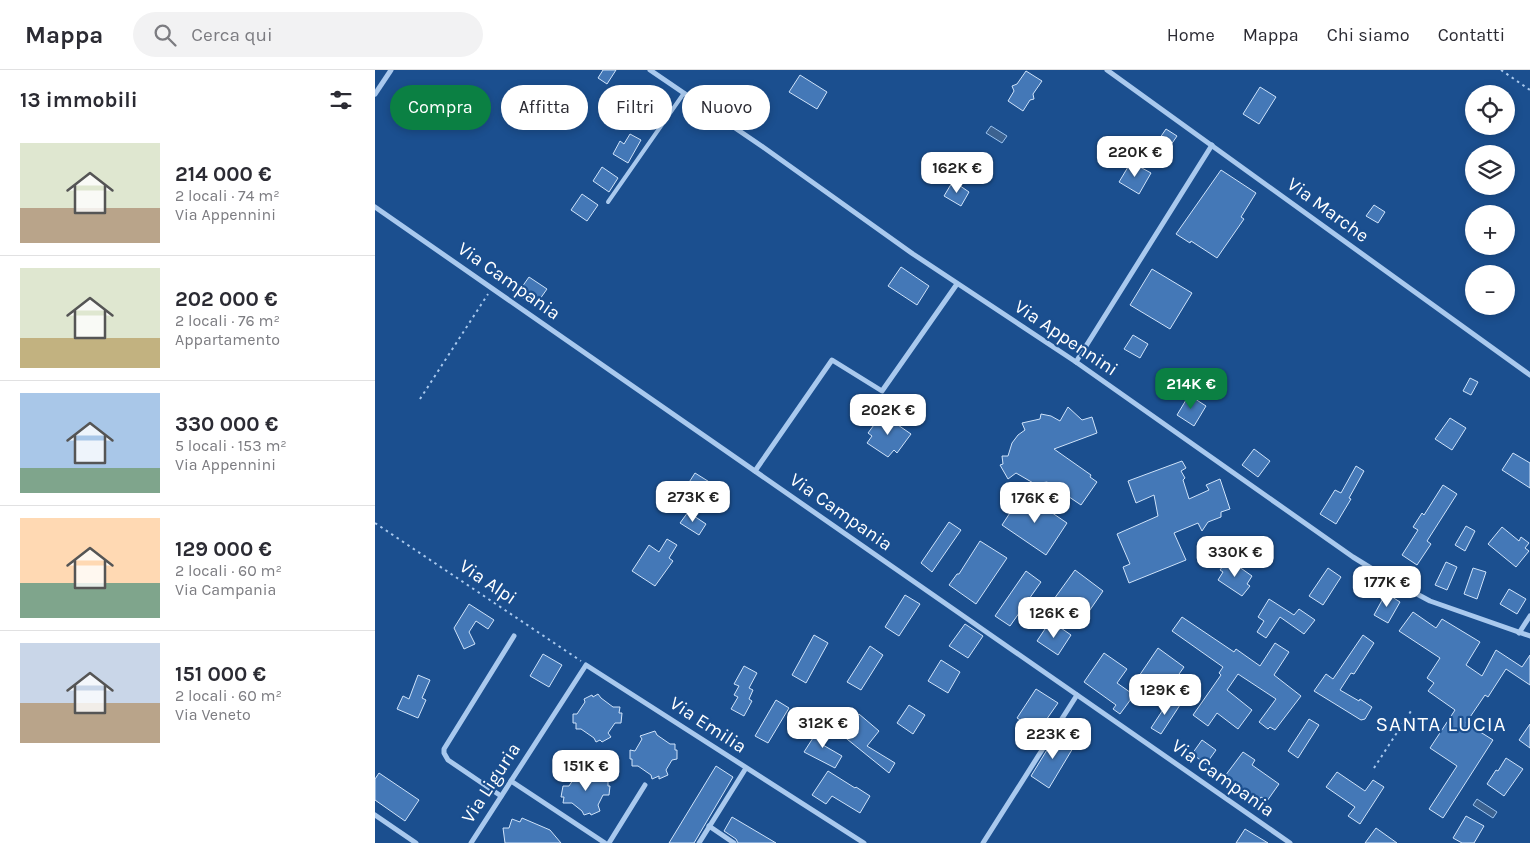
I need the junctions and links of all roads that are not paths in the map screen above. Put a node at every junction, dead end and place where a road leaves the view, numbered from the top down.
1 (391, 70) edge
2 (650, 70) edge
3 (1107, 70) edge
4 (682, 92) edge
5 (375, 94) edge
6 (682, 96) edge
7 (738, 130) edge
8 (1212, 145) junction
9 (608, 202) dead end
10 (375, 207) edge
11 (957, 284) junction
12 (1076, 362) junction
13 (1530, 375) edge
14 (755, 471) junction
15 (1387, 578) junction
16 (1381, 588) dead end
17 (1530, 616) edge
18 (1519, 633) junction
19 (514, 636) dead end
20 (1530, 636) edge
21 (586, 665) joint
22 (1077, 695) junction
23 (746, 768) junction
24 (511, 781) junction
25 (645, 785) dead end
26 (501, 796) junction
27 (375, 815) edge
28 (709, 826) junction
29 (416, 843) edge
30 (471, 843) edge
31 (605, 843) edge
32 (609, 843) edge
33 (699, 843) edge
34 (734, 843) edge
35 (864, 843) edge
36 (983, 843) edge
37 (1290, 843) edge

1 - 5 street
2 - 4 street, Via Appennini
3 - 8 street, Via Marche
6 - 9 lane
7 - 11 street, Via Appennini
8 - 12 street
8 - 13 street, Via Marche
10 - 14 street, Via Campania
11 - 12 street, Via Appennini
11 - 14 street
12 - 15 street, Via Appennini
14 - 22 street, Via Campania
15 - 16 street
15 - 18 street, Via Appennini
17 - 18 street
18 - 20 street, Via Appennini
19 - 26 street
21 - 23 street, Via Emilia
21 - 24 street, Via Liguria
22 - 36 street
22 - 37 street, Via Campania
23 - 28 street
23 - 35 street, Via Emilia
24 - 26 street, Via Liguria
24 - 31 street
25 - 32 street
26 - 30 street, Via Liguria
27 - 29 street
28 - 33 street
28 - 34 street

